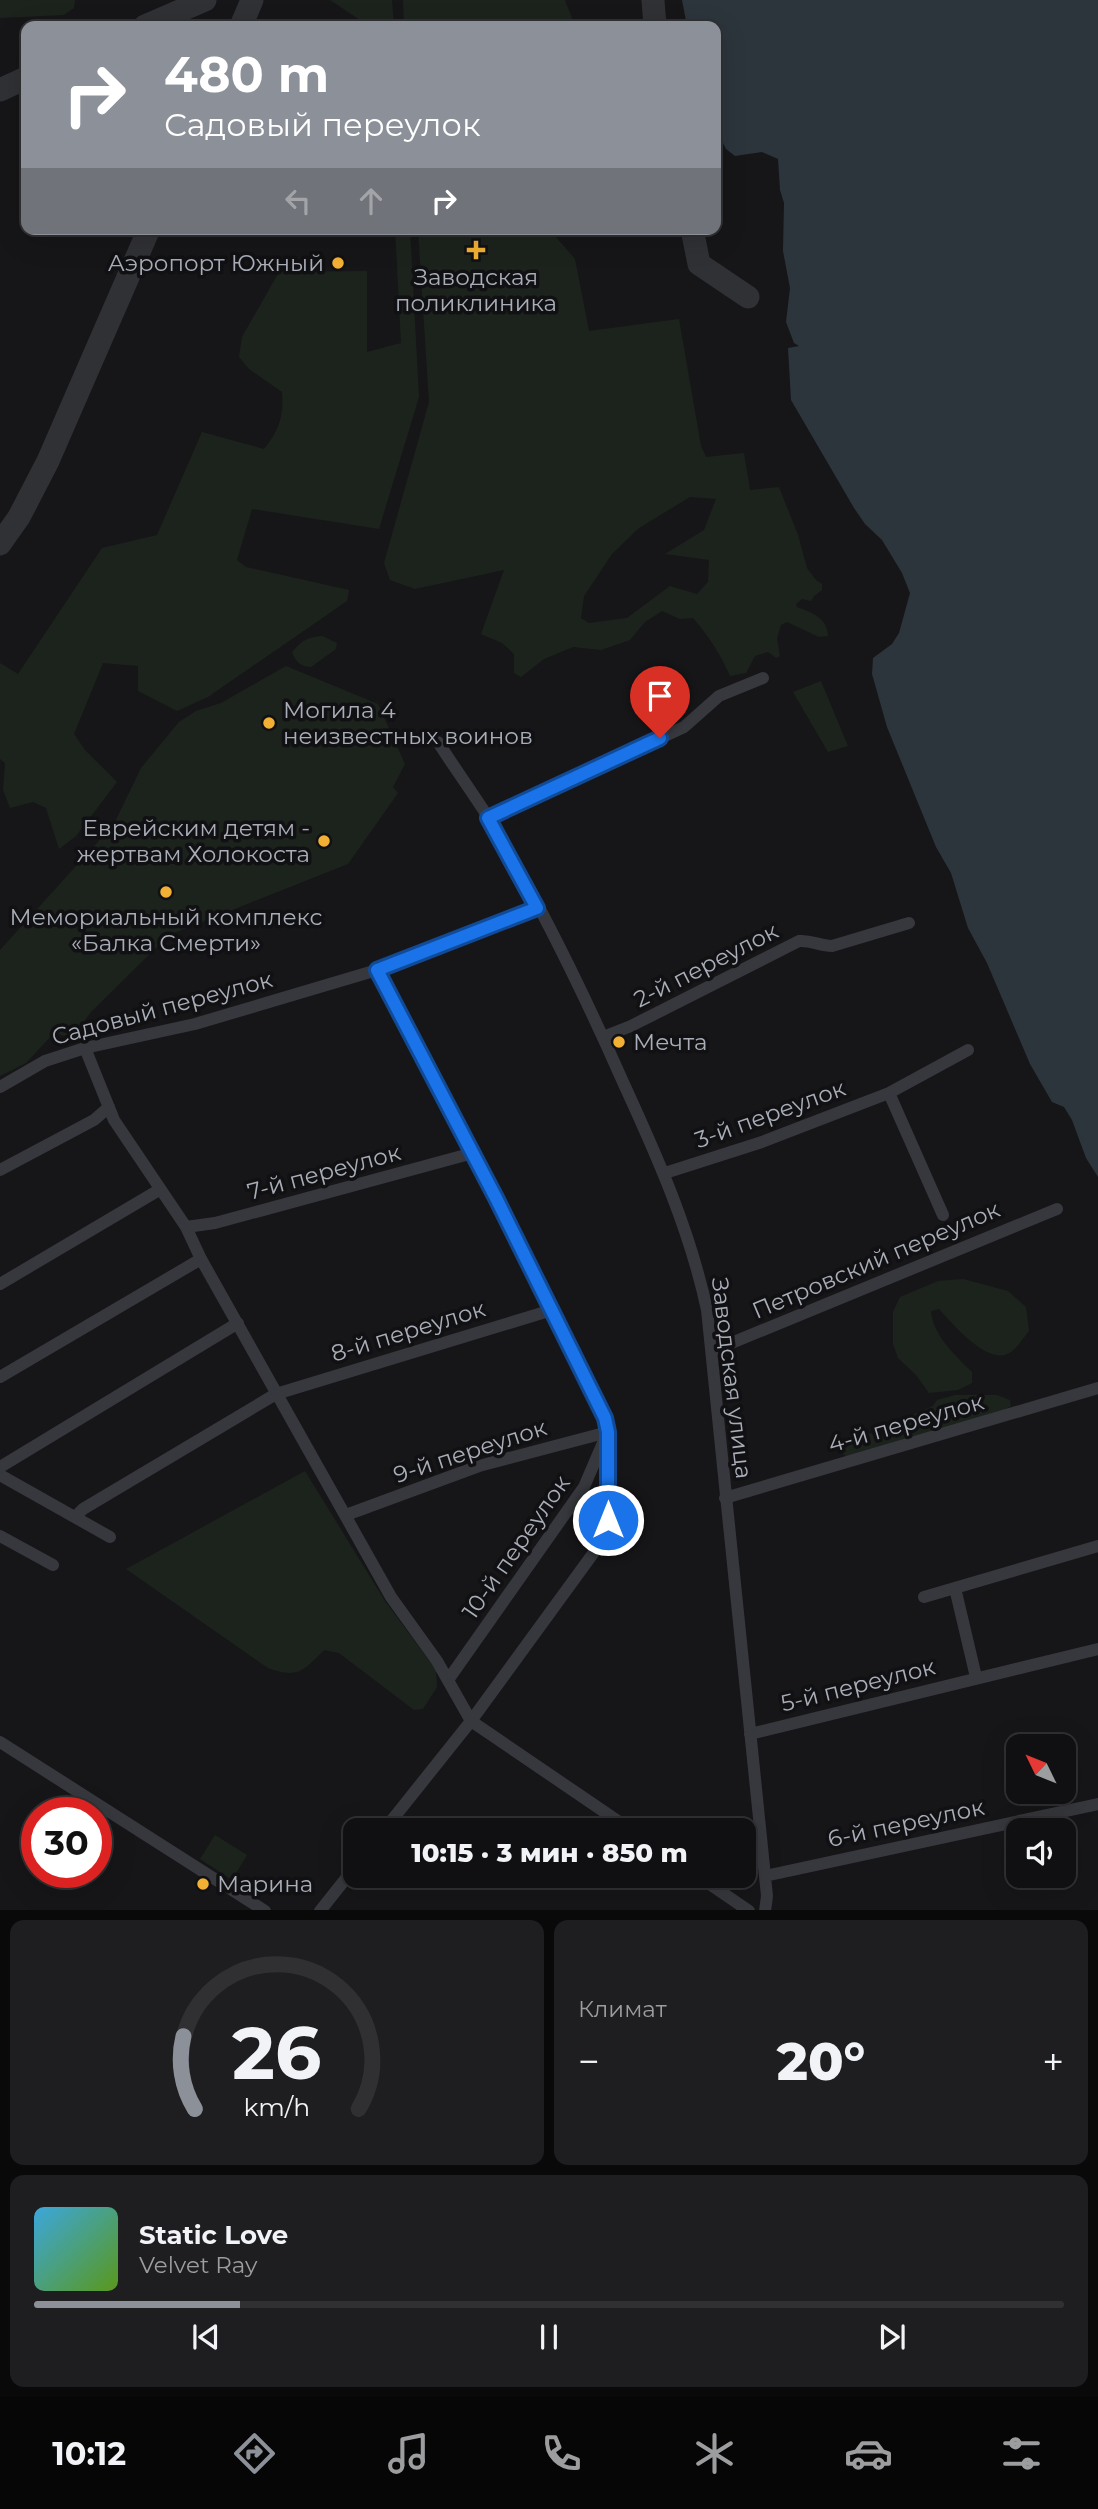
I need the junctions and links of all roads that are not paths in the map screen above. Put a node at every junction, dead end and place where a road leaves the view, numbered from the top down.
1 (764, 678) dead end
2 (438, 742) dead end
3 (488, 818) junction
4 (537, 908) junction
5 (909, 923) dead end
6 (377, 970) junction
7 (603, 1037) junction
8 (85, 1048) junction
9 (968, 1050) dead end
10 (0, 1087) edge
11 (889, 1093) junction
12 (109, 1107) junction
13 (473, 1153) junction
14 (0, 1170) edge
15 (665, 1173) junction
16 (159, 1191) junction
17 (1057, 1209) dead end
18 (943, 1215) dead end
19 (186, 1227) junction
20 (201, 1259) junction
21 (0, 1284) edge
22 (552, 1310) junction
23 (238, 1323) junction
24 (712, 1351) junction
25 (0, 1377) edge
26 (1098, 1388) edge
27 (276, 1394) junction
28 (608, 1432) junction
29 (0, 1467) edge
30 (0, 1475) edge
31 (725, 1498) junction
32 (346, 1515) junction
33 (75, 1517) junction
34 (0, 1536) edge
35 (110, 1537) dead end
36 (1098, 1546) edge
37 (53, 1565) dead end
38 (955, 1588) junction
39 (924, 1597) dead end
40 (1098, 1649) edge
41 (976, 1677) junction
42 (448, 1680) junction
43 (471, 1721) junction
44 (750, 1734) junction
45 (0, 1742) edge
46 (1098, 1804) edge
47 (394, 1818) edge
48 (613, 1818) edge
49 (765, 1876) junction
50 (343, 1882) edge
51 (716, 1888) edge
52 (265, 1910) edge
53 (320, 1910) edge
54 (749, 1910) edge
55 (765, 1910) edge

1 - 3 street
2 - 3 street, Заводская улица
3 - 4 street, Заводская улица
4 - 6 street, Садовый переулок
4 - 7 street, Заводская улица
5 - 7 street, 2-й переулок
6 - 8 street, Садовый переулок
6 - 13 street
7 - 15 street, Заводская улица
8 - 10 street, Садовый переулок
8 - 12 street
9 - 11 street, 3-й переулок
11 - 15 street, 3-й переулок
11 - 18 street
12 - 14 street
12 - 16 street
13 - 19 street, 7-й переулок
13 - 22 street
15 - 24 street, Заводская улица
16 - 19 street
16 - 21 street
17 - 24 street, Петровский переулок
19 - 20 street
20 - 23 street
20 - 25 street
22 - 27 street, 8-й переулок
22 - 28 street
23 - 27 street
23 - 29 street
24 - 31 street, Заводская улица
26 - 31 street, 4-й переулок
27 - 32 street
27 - 33 street, 8-й переулок
28 - 32 street, 9-й переулок
28 - 42 street, 10-й переулок
28 - 43 street
30 - 33 street
31 - 44 street, Заводская улица
32 - 42 street
33 - 35 street
34 - 37 street
36 - 38 street
38 - 39 street
38 - 41 street
40 - 41 street, 5-й переулок
41 - 44 street, 5-й переулок
42 - 43 street
43 - 47 street
43 - 48 street
44 - 49 street, Заводская улица
45 - 52 street
46 - 49 street, 6-й переулок
49 - 55 street, Заводская улица
50 - 53 street
51 - 54 street

